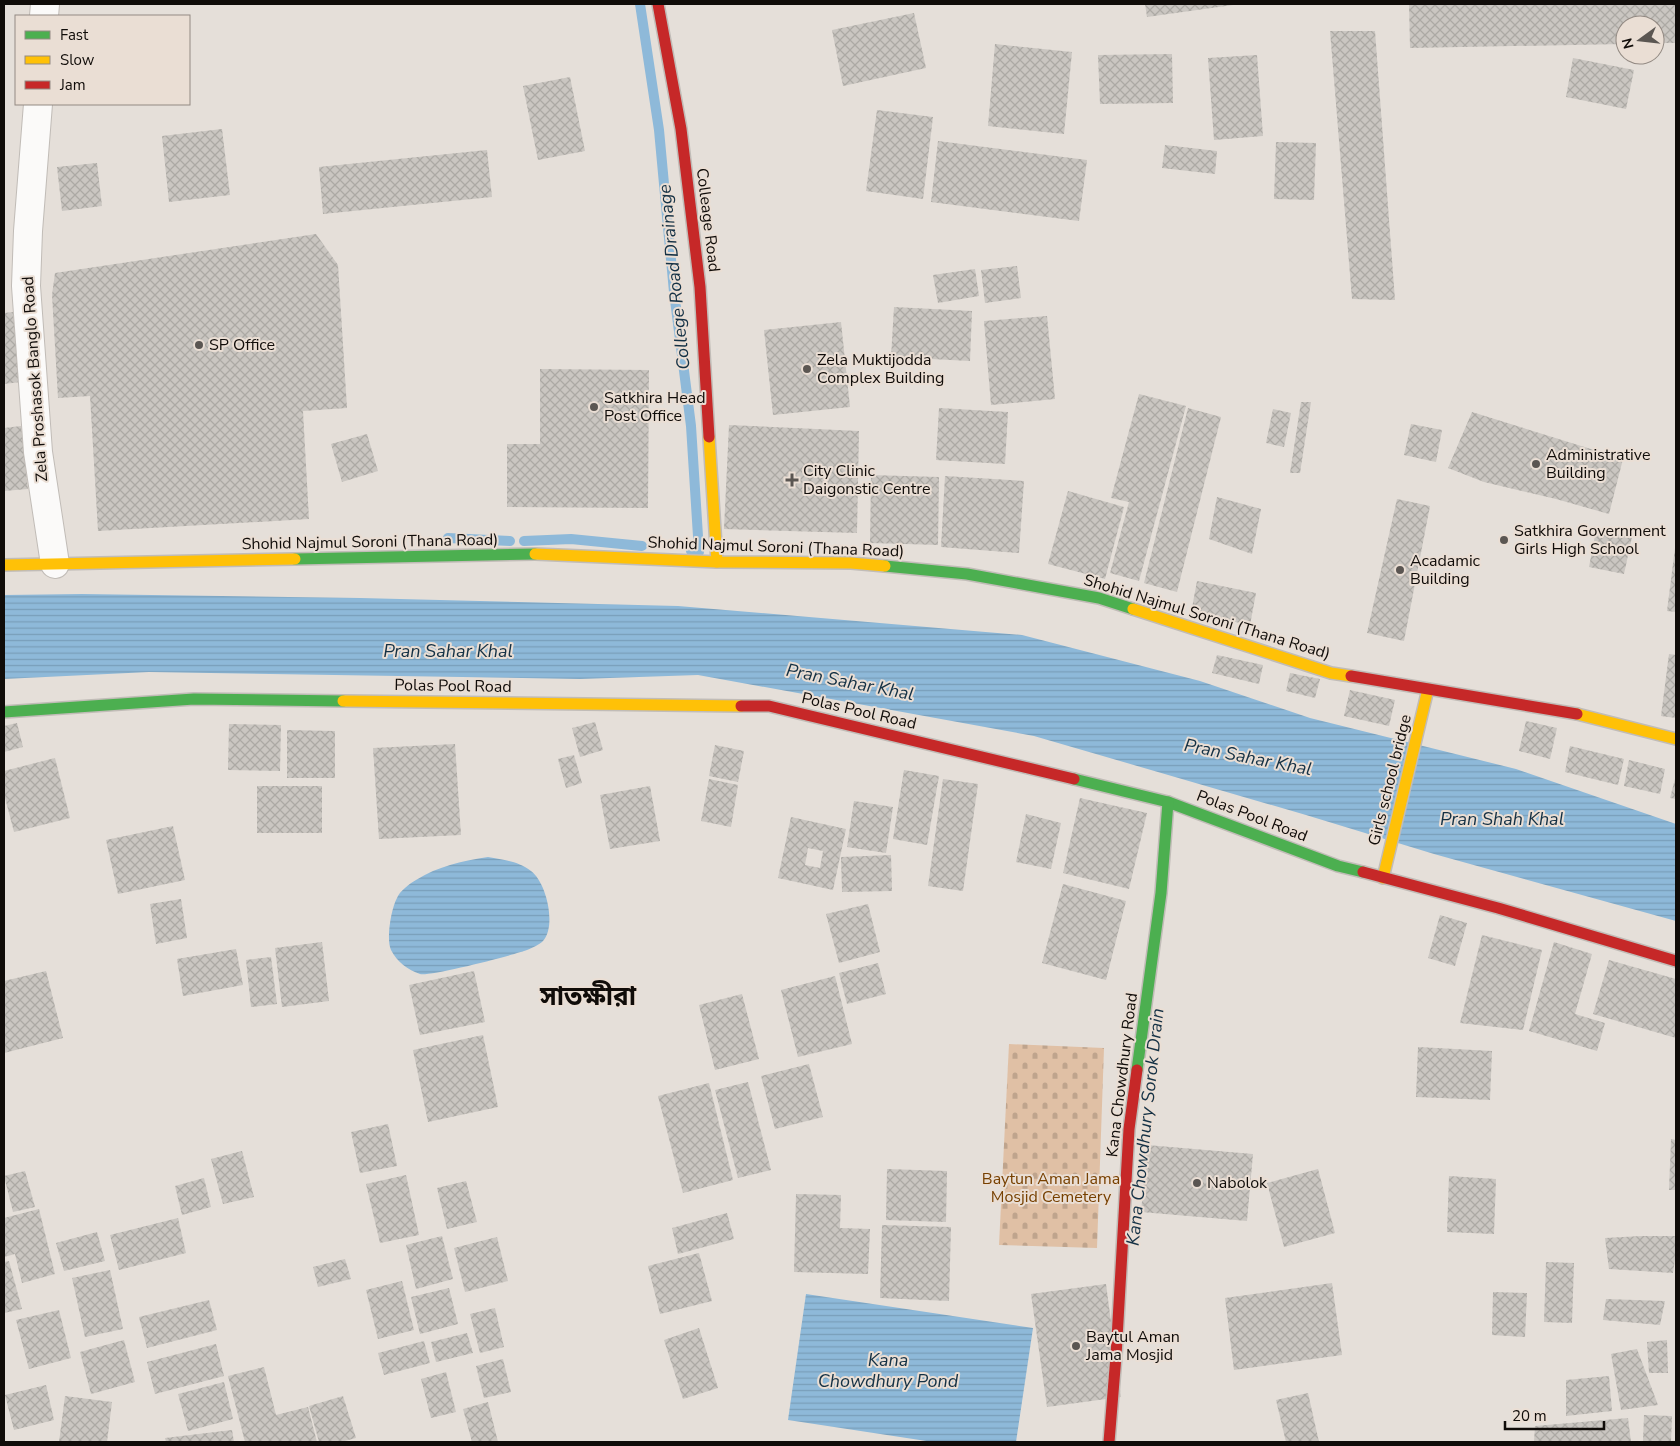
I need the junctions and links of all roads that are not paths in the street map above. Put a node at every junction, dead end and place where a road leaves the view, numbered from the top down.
1 (658, 4) edge
2 (38, 105) edge
3 (717, 562) junction
4 (55, 564) junction
5 (4, 565) edge
6 (1428, 689) junction
7 (4, 712) edge
8 (1676, 740) edge
9 (1168, 802) junction
10 (1383, 878) junction
11 (1676, 961) edge
12 (1109, 1442) edge

1 - 3 street, Colleage Road
2 - 4 street, Zela Proshasok Banglo Road
3 - 4 street, Shohid Najmul Soroni (Thana Road)
3 - 6 street, Shohid Najmul Soroni (Thana Road)
4 - 5 street, Shohid Najmul Soroni (Thana Road)
6 - 8 street, Shohid Najmul Soroni (Thana Road)
6 - 10 street, Girls school bridge
7 - 9 street, Polas Pool Road
9 - 10 street, Polas Pool Road
9 - 12 street, Kana Chowdhury Road
10 - 11 street, Polas Pool Road

